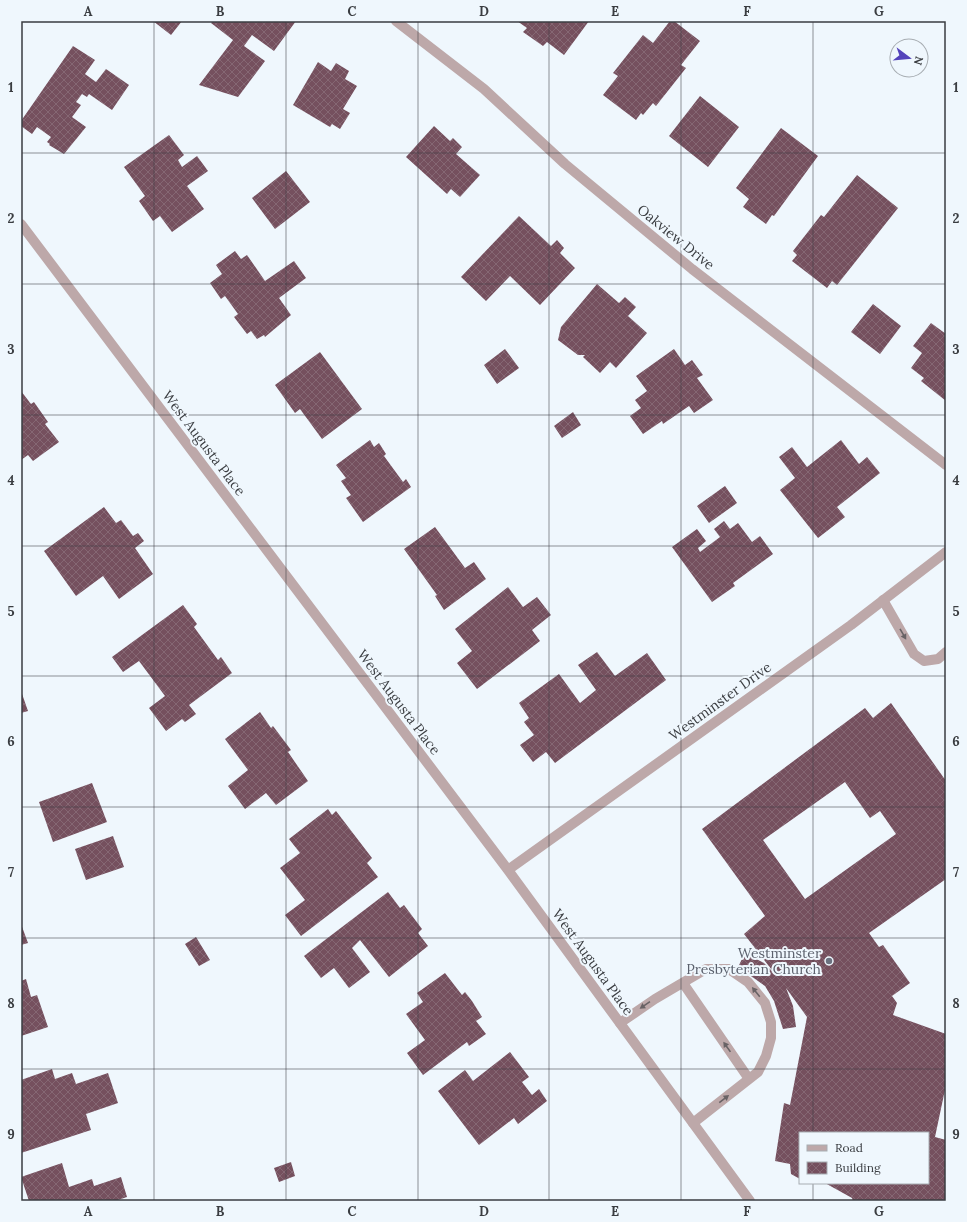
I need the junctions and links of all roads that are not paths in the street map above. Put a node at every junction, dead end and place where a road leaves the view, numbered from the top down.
1 (396, 21) edge
2 (21, 224) edge
3 (946, 465) edge
4 (946, 552) edge
5 (883, 600) junction
6 (946, 652) edge
7 (508, 870) junction
8 (683, 983) junction
9 (620, 1023) junction
10 (749, 1079) junction
11 (693, 1123) junction
12 (750, 1201) edge

1 - 3 street, Oakview Drive
2 - 7 street, West Augusta Place
4 - 5 street, Westminster Drive
5 -> 6 street
5 - 7 street, Westminster Drive
7 - 9 street, West Augusta Place
8 -> 9 street
10 -> 8 street
10 -> 8 street
9 - 11 street, West Augusta Place
11 -> 10 street
11 - 12 street, West Augusta Place

